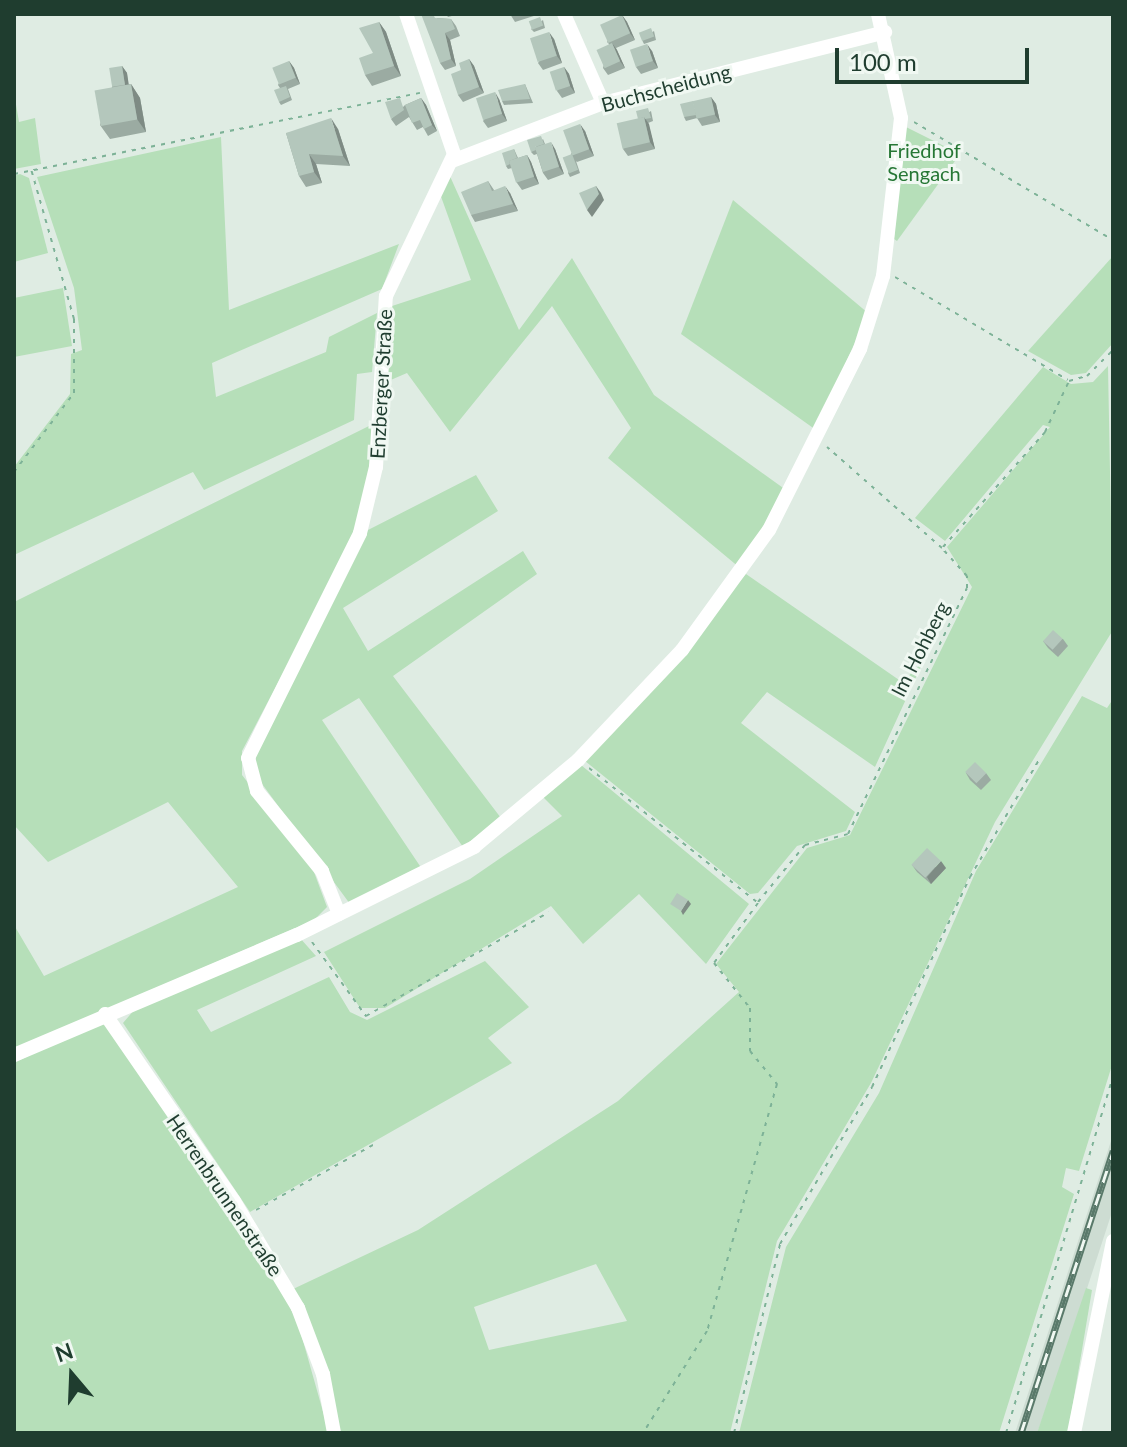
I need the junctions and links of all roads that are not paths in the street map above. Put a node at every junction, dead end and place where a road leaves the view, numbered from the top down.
1 (406, 14) edge
2 (564, 14) edge
3 (878, 14) edge
4 (885, 32) junction
5 (603, 103) junction
6 (452, 161) junction
7 (339, 914) junction
8 (105, 1014) junction
9 (14, 1055) edge
10 (1113, 1241) edge
11 (334, 1433) edge
12 (1074, 1433) edge

1 - 6 street
2 - 5 street
3 - 4 street
4 - 5 street, Buchscheidung
4 - 7 street
5 - 6 street, Buchscheidung
6 - 7 street, Enzberger Straße
7 - 8 street
8 - 9 street
8 - 11 street, Herrenbrunnenstraße
10 - 12 street

